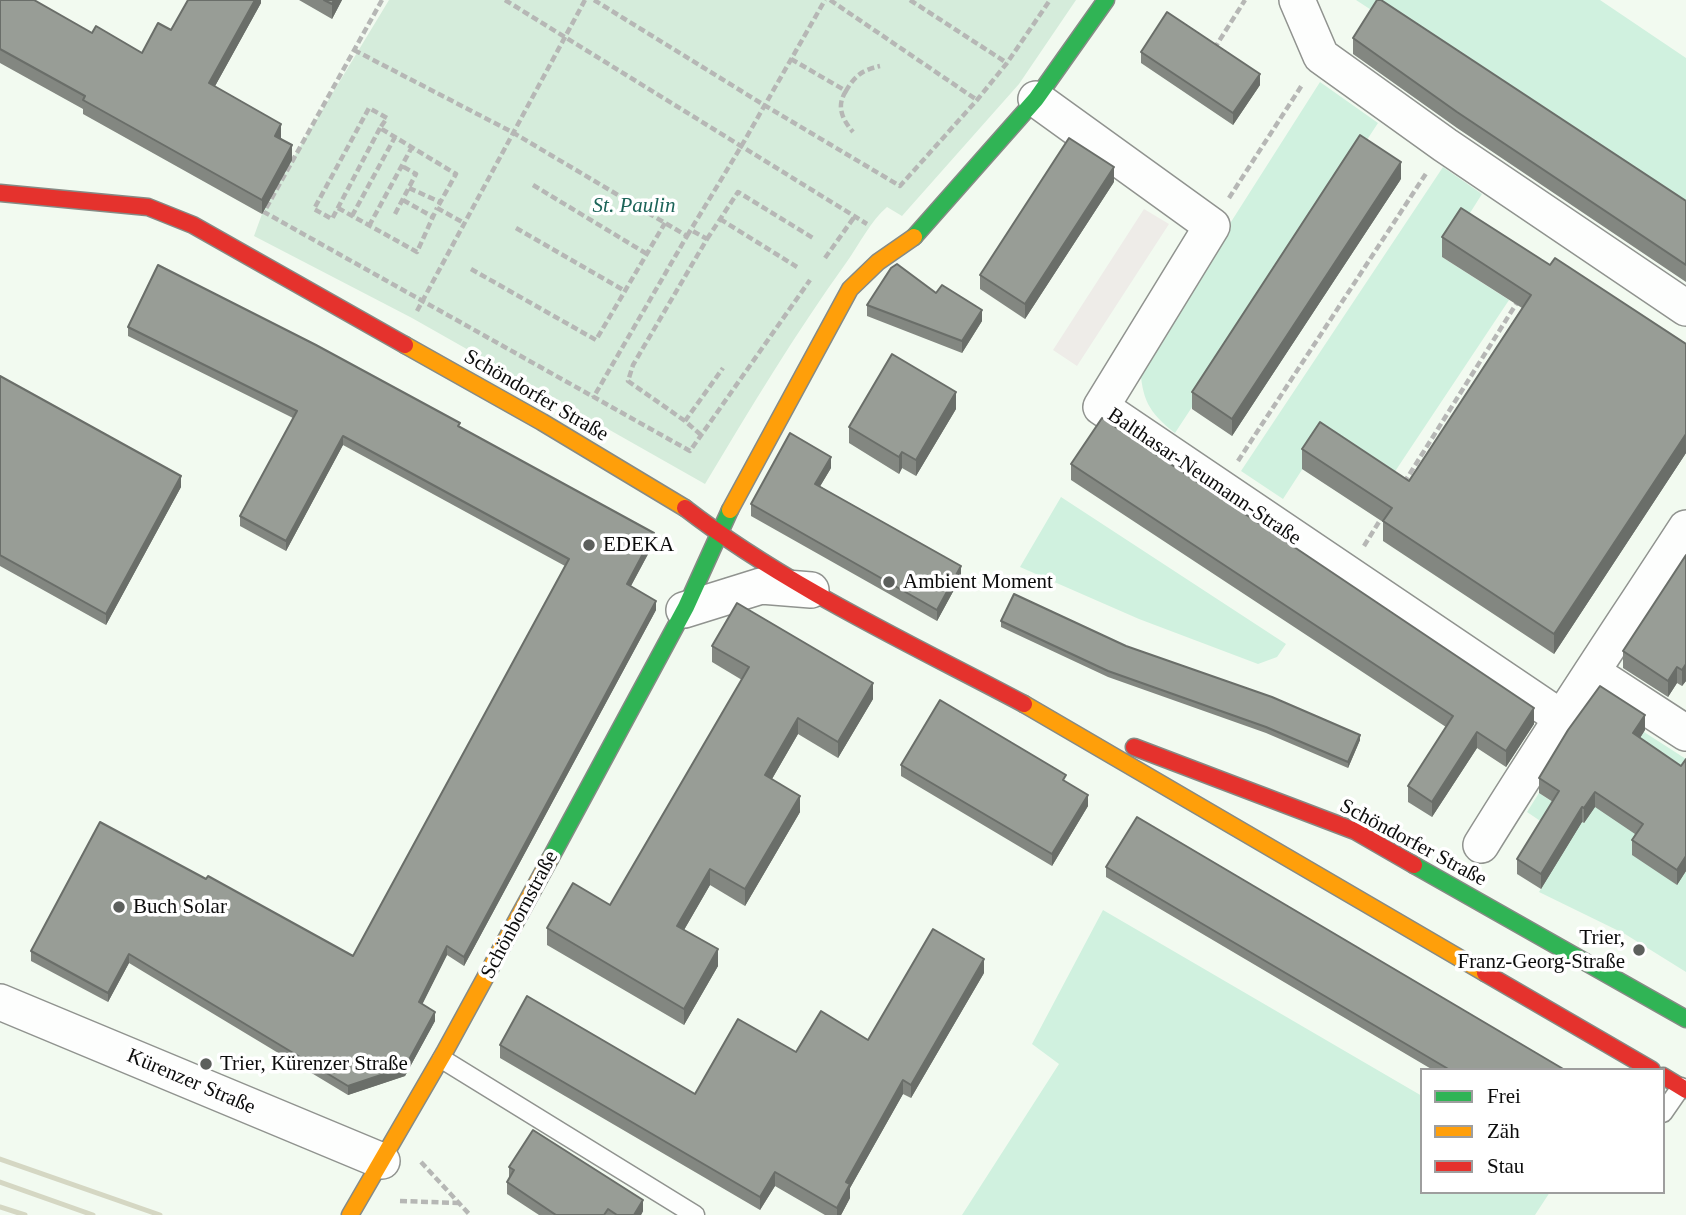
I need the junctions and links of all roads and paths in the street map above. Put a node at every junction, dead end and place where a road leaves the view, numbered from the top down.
1 (382, 0) edge
2 (505, 0) edge
3 (585, 0) edge
4 (594, 0) edge
5 (827, 0) edge
6 (909, 0) edge
7 (1050, 0) edge
8 (1106, 0) edge
9 (1245, 0) edge
10 (1297, 0) edge
11 (564, 37) junction
12 (354, 50) junction
13 (1212, 53) edge
14 (1321, 56) junction
15 (791, 59) junction
16 (1007, 63) junction
17 (880, 66) dead end
18 (846, 91) junction
19 (1036, 99) junction
20 (978, 100) junction
21 (764, 105) junction
22 (380, 128) junction
23 (512, 132) junction
24 (853, 132) dead end
25 (395, 137) junction
26 (742, 145) junction
27 (1445, 145) junction
28 (412, 147) junction
29 (402, 166) junction
30 (533, 185) dead end
31 (409, 188) junction
32 (0, 194) edge
33 (402, 200) junction
34 (439, 205) junction
35 (338, 208) junction
36 (395, 214) dead end
37 (352, 216) junction
38 (855, 216) junction
39 (433, 217) junction
40 (720, 219) junction
41 (464, 223) junction
42 (665, 223) junction
43 (369, 226) junction
44 (1212, 226) junction
45 (516, 228) dead end
46 (691, 230) junction
47 (687, 236) junction
48 (813, 238) dead end
49 (707, 239) junction
50 (894, 251) junction
51 (647, 254) junction
52 (824, 260) dead end
53 (796, 267) dead end
54 (471, 269) dead end
55 (817, 271) dead end
56 (625, 291) junction
57 (1520, 298) edge
58 (423, 302) junction
59 (1686, 308) edge
60 (398, 342) junction
61 (723, 368) dead end
62 (593, 398) junction
63 (685, 421) junction
64 (701, 435) junction
65 (1220, 488) junction
66 (1399, 491) edge
67 (1384, 514) edge
68 (1686, 528) edge
69 (721, 536) junction
70 (1347, 574) junction
71 (811, 590) junction
72 (684, 610) junction
73 (1592, 673) junction
74 (1027, 706) junction
75 (1560, 717) junction
76 (1686, 733) edge
77 (1355, 831) junction
78 (1327, 839) dead end
79 (1481, 845) dead end
80 (1317, 855) dead end
81 (1322, 877) junction
82 (0, 1002) edge
83 (1686, 1019) edge
84 (442, 1059) junction
85 (1649, 1068) edge
86 (1665, 1077) edge
87 (1683, 1088) edge
88 (1665, 1110) edge
89 (382, 1161) junction
90 (423, 1162) dead end
91 (399, 1201) dead end
92 (459, 1203) junction
93 (350, 1215) edge
94 (470, 1215) edge
95 (695, 1215) edge

1 - 12 path
2 - 11 path
3 - 11 path
4 - 21 path
5 - 15 path
5 - 20 path
6 - 16 path
7 - 16 path
8 - 19 main road
9 - 13 path
10 - 14 street
11 - 23 path
11 - 26 path
12 - 23 path
12 - 58 path
14 - 27 street
14 - 44 path
15 - 18 path
15 - 21 path
16 - 20 path
17 - 18 path
18 - 24 path
19 - 44 street
19 - 50 main road
20 - 21 path
21 - 26 path
22 - 25 path
22 - 35 path
22 - 35 path
23 - 41 path
23 - 42 path
25 - 28 path
25 - 37 path
26 - 38 path
26 - 46 path
27 - 59 street
27 - 65 path
28 - 29 path
28 - 34 path
29 - 31 path
29 - 43 path
30 - 51 path
31 - 33 path
31 - 34 path
32 - 60 main road, Schöndorfer Straße
33 - 36 path
33 - 39 path
34 - 39 path
34 - 41 path
35 - 37 path
37 - 43 path
38 - 50 path
38 - 52 path
39 - 43 path
40 - 48 path
40 - 49 path
40 - 53 path
41 - 58 path
42 - 47 path
42 - 51 path
44 - 65 street, Balthasar-Neumann-Straße
45 - 56 path
46 - 47 path
46 - 49 path
47 - 62 path
49 - 63 path
50 - 69 main road
51 - 56 path
54 - 56 path
55 - 64 path
57 - 66 path
58 - 60 path
58 - 62 path
60 - 69 main road, Schöndorfer Straße
61 - 63 path
62 - 64 path
63 - 64 path
65 - 70 street, Balthasar-Neumann-Straße
67 - 70 path
68 - 73 street
69 - 71 main road, Schöndorfer Straße
69 - 72 main road, Schönbornstraße
70 - 75 street, Balthasar-Neumann-Straße
71 - 72 street
71 - 74 main road, Schöndorfer Straße
72 - 84 main road, Schönbornstraße
73 - 75 street
73 - 76 street
74 - 77 main road, Schöndorfer Straße
74 - 81 main road, Schöndorfer Straße
75 - 79 street
77 - 78 main road
77 - 83 main road, Schöndorfer Straße
80 - 81 main road
81 - 85 main road, Schöndorfer Straße
82 - 89 street, Kürenzer Straße
84 - 89 main road, Schönbornstraße
84 - 95 lane
86 - 87 main road
87 - 88 lane
89 - 93 main road, Schönbornstraße
90 - 92 path
91 - 92 path
92 - 94 path

